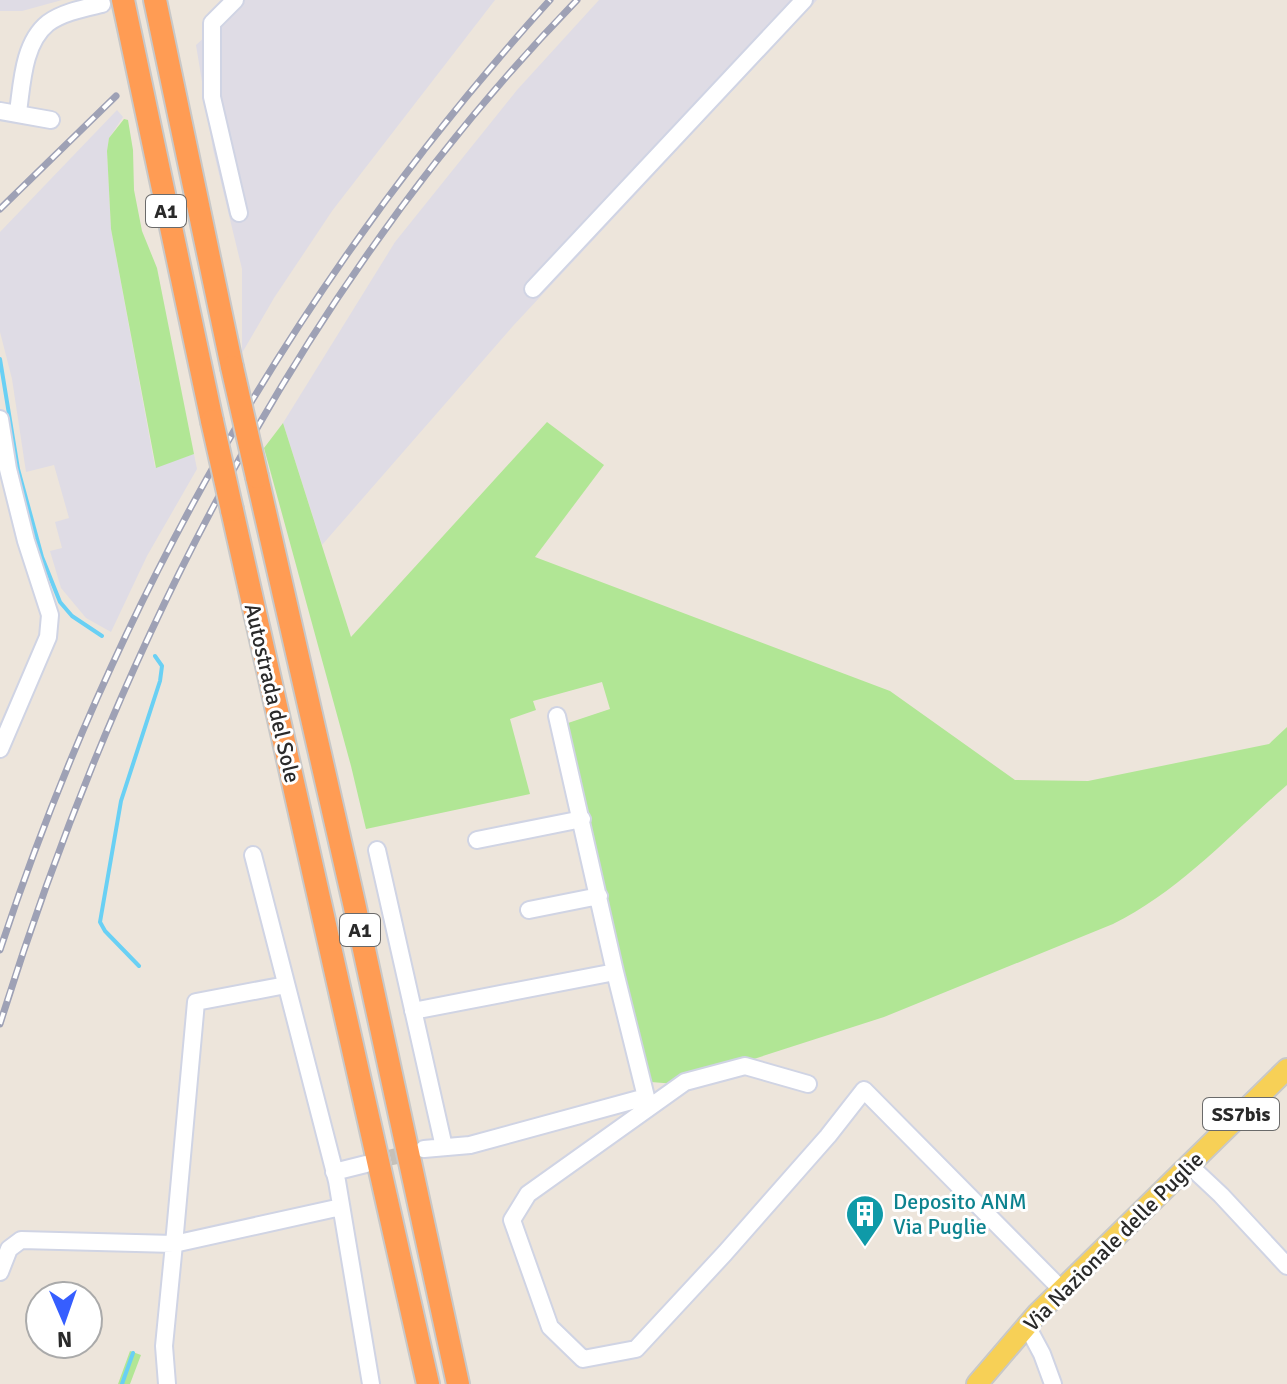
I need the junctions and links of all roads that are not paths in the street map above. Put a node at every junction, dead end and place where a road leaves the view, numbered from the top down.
1 (155, 0) edge
2 (235, 0) edge
3 (804, 0) edge
4 (113, 2) edge
5 (0, 111) edge
6 (18, 112) junction
7 (51, 120) dead end
8 (239, 213) dead end
9 (533, 289) dead end
10 (0, 419) edge
11 (4, 467) edge
12 (557, 716) dead end
13 (0, 749) edge
14 (582, 819) junction
15 (477, 840) dead end
16 (377, 850) dead end
17 (253, 855) dead end
18 (599, 896) junction
19 (529, 910) dead end
20 (615, 972) junction
21 (286, 985) junction
22 (413, 1011) junction
23 (1287, 1069) edge
24 (808, 1084) dead end
25 (444, 1147) junction
26 (424, 1149) tunnel mouth
27 (366, 1164) tunnel mouth
28 (1189, 1165) junction
29 (334, 1172) junction
30 (341, 1207) junction
31 (174, 1244) junction
32 (1287, 1266) edge
33 (0, 1272) edge
34 (1062, 1290) junction
35 (1027, 1326) junction
36 (419, 1354) junction
37 (167, 1384) edge
38 (371, 1384) edge
39 (419, 1384) edge
40 (428, 1384) edge
41 (458, 1384) edge
42 (977, 1384) edge
43 (1053, 1384) edge

1 - 41 highway, Autostrada del Sole / A1, bridge
2 - 8 street
3 - 9 street
4 - 6 street
4 - 36 highway, Autostrada del Sole / A1, bridge
5 - 6 street
6 - 7 street
10 - 11 street
11 - 13 street
12 - 14 street
14 - 15 street
14 - 18 street
16 - 22 street
17 - 21 street
18 - 19 street
18 - 20 street
20 - 22 street
20 - 25 street
21 - 29 street
21 - 31 street
22 - 25 street
23 - 28 main road, Via Nazionale delle Puglie / SS7bis
24 - 34 street
25 - 26 street
27 - 29 street
28 - 32 street
28 - 34 main road, Via Nazionale delle Puglie / SS7bis
29 - 30 street
30 - 31 street
30 - 38 street
31 - 33 street
31 - 37 street
34 - 35 main road, Via Nazionale delle Puglie / SS7bis
35 - 42 main road, Via Nazionale delle Puglie / SS7bis
35 - 43 street
36 - 39 highway
36 - 40 highway, Autostrada del Sole / A1

